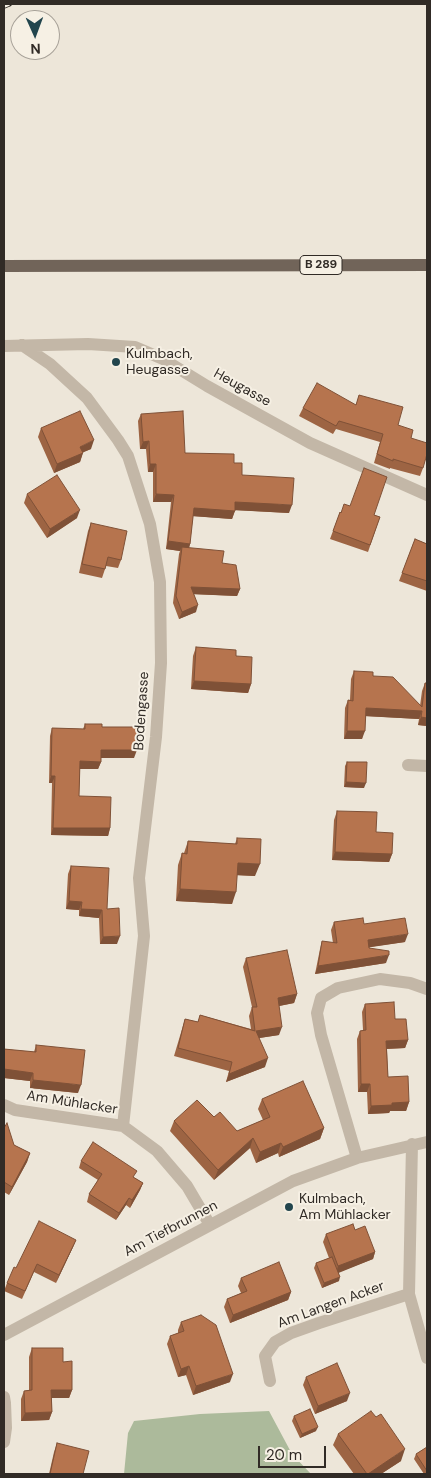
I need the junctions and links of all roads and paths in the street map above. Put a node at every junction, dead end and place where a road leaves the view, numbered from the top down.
1 (427, 265) edge
2 (4, 266) edge
3 (22, 345) junction
4 (4, 346) edge
5 (427, 495) edge
6 (408, 765) dead end
7 (427, 766) edge
8 (427, 989) edge
9 (4, 1105) edge
10 (123, 1126) junction
11 (427, 1142) edge
12 (412, 1144) junction
13 (357, 1158) junction
14 (210, 1225) junction
15 (409, 1294) junction
16 (4, 1335) edge
17 (427, 1358) edge
18 (270, 1381) dead end
19 (4, 1397) edge
20 (4, 1442) edge

1 - 2 main road, B 289
3 - 4 street, Heugasse
3 - 5 street, Heugasse
3 - 10 street, Bodengasse
6 - 7 street
8 - 13 street
9 - 10 street, Am Mühlacker
10 - 14 street, Am Mühlacker
11 - 12 street, Am Tiefbrunnen
12 - 13 street, Am Tiefbrunnen
12 - 15 street
13 - 14 street, Am Tiefbrunnen
14 - 16 street, Am Tiefbrunnen
15 - 17 street
15 - 18 street, Am Langen Acker
19 - 20 street

